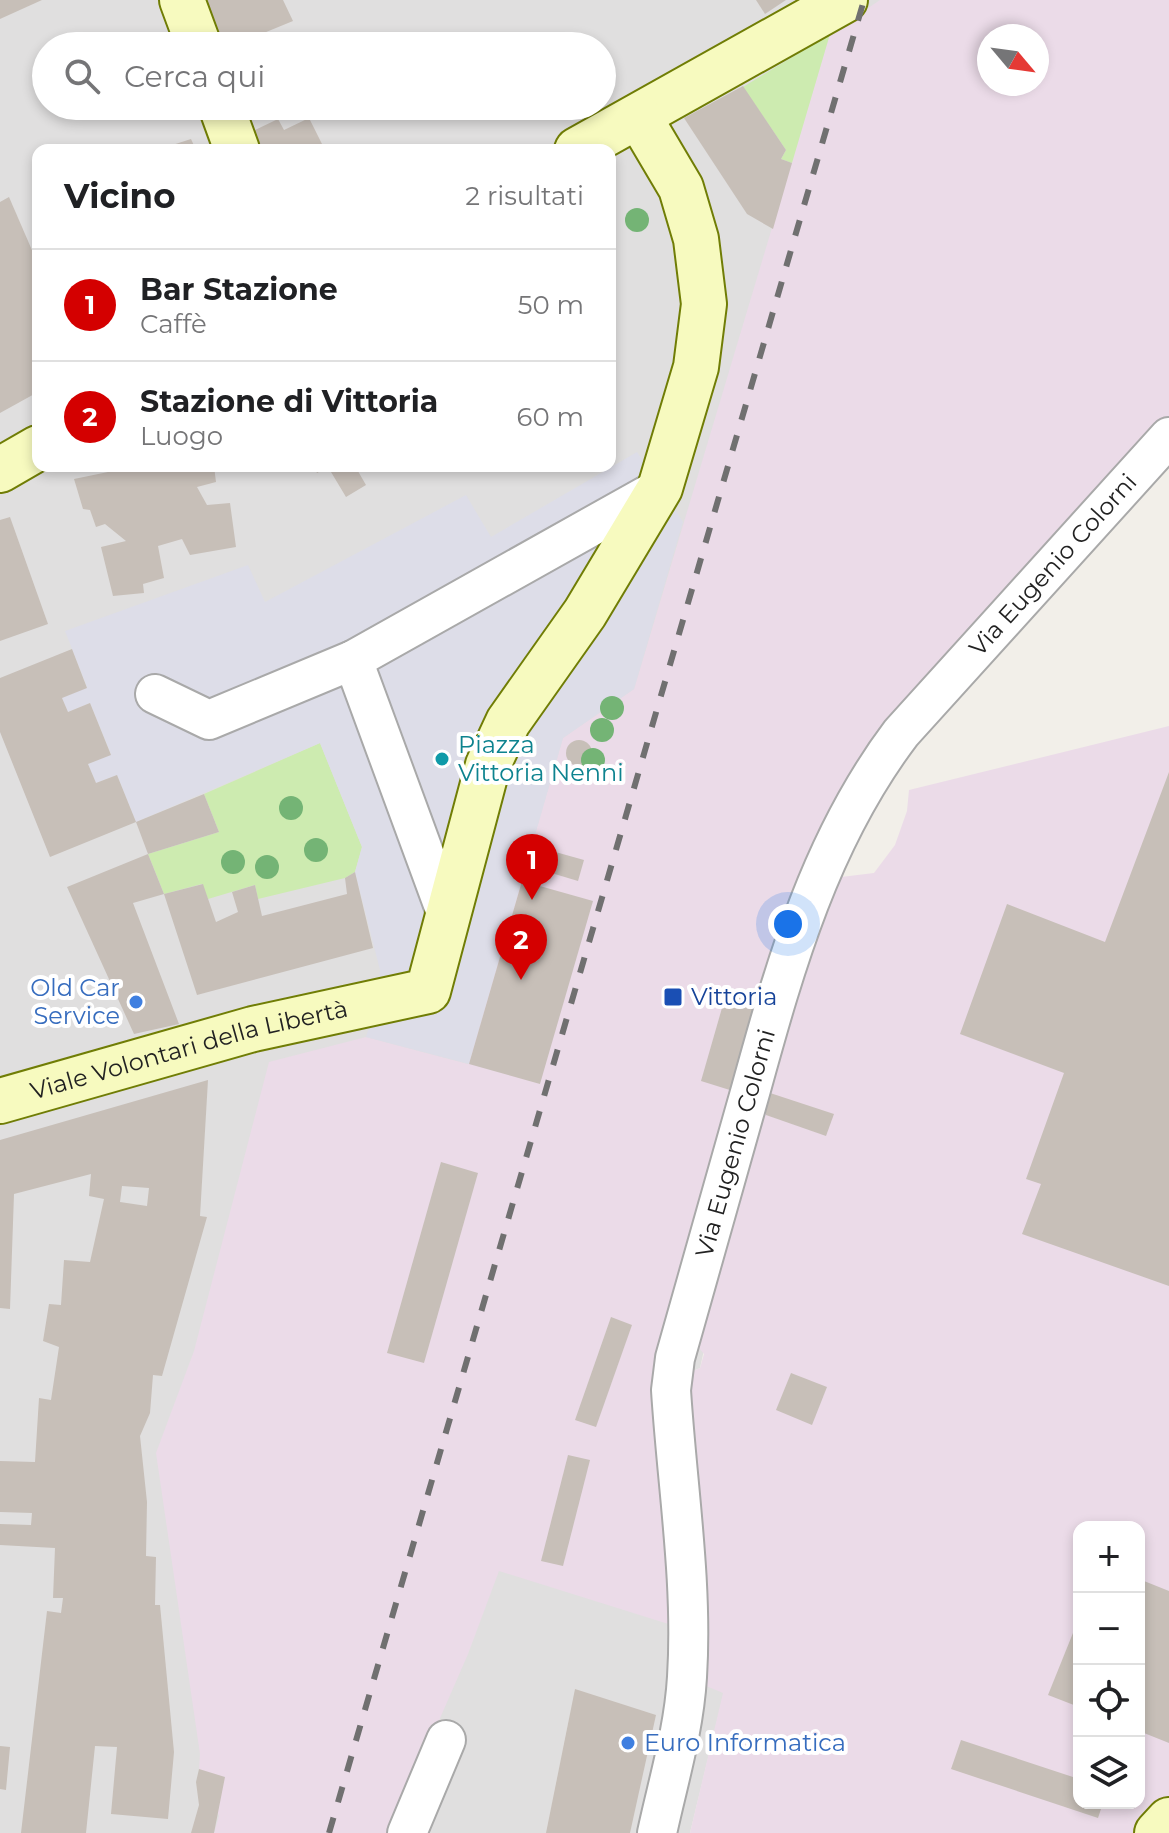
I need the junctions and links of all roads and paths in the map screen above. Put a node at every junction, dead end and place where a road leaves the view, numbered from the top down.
1 (182, 0) edge
2 (827, 5) edge
3 (194, 32) edge
4 (639, 117) junction
5 (226, 120) edge
6 (235, 144) edge
7 (588, 144) edge
8 (1169, 437) edge
9 (32, 451) edge
10 (0, 470) edge
11 (660, 488) junction
12 (353, 660) junction
13 (155, 694) dead end
14 (448, 918) junction
15 (0, 1101) edge
16 (446, 1740) dead end
17 (1169, 1820) edge
18 (407, 1833) edge
19 (657, 1833) edge
20 (1157, 1833) edge

1 - 3 street
2 - 4 street
4 - 7 street
4 - 11 street
5 - 6 street
8 - 19 street, Via Eugenio Colorni
9 - 10 street
11 - 12 street
11 - 14 street
12 - 13 street
12 - 14 street
14 - 15 street, Viale Volontari della Libertà
16 - 18 street
17 - 20 street

